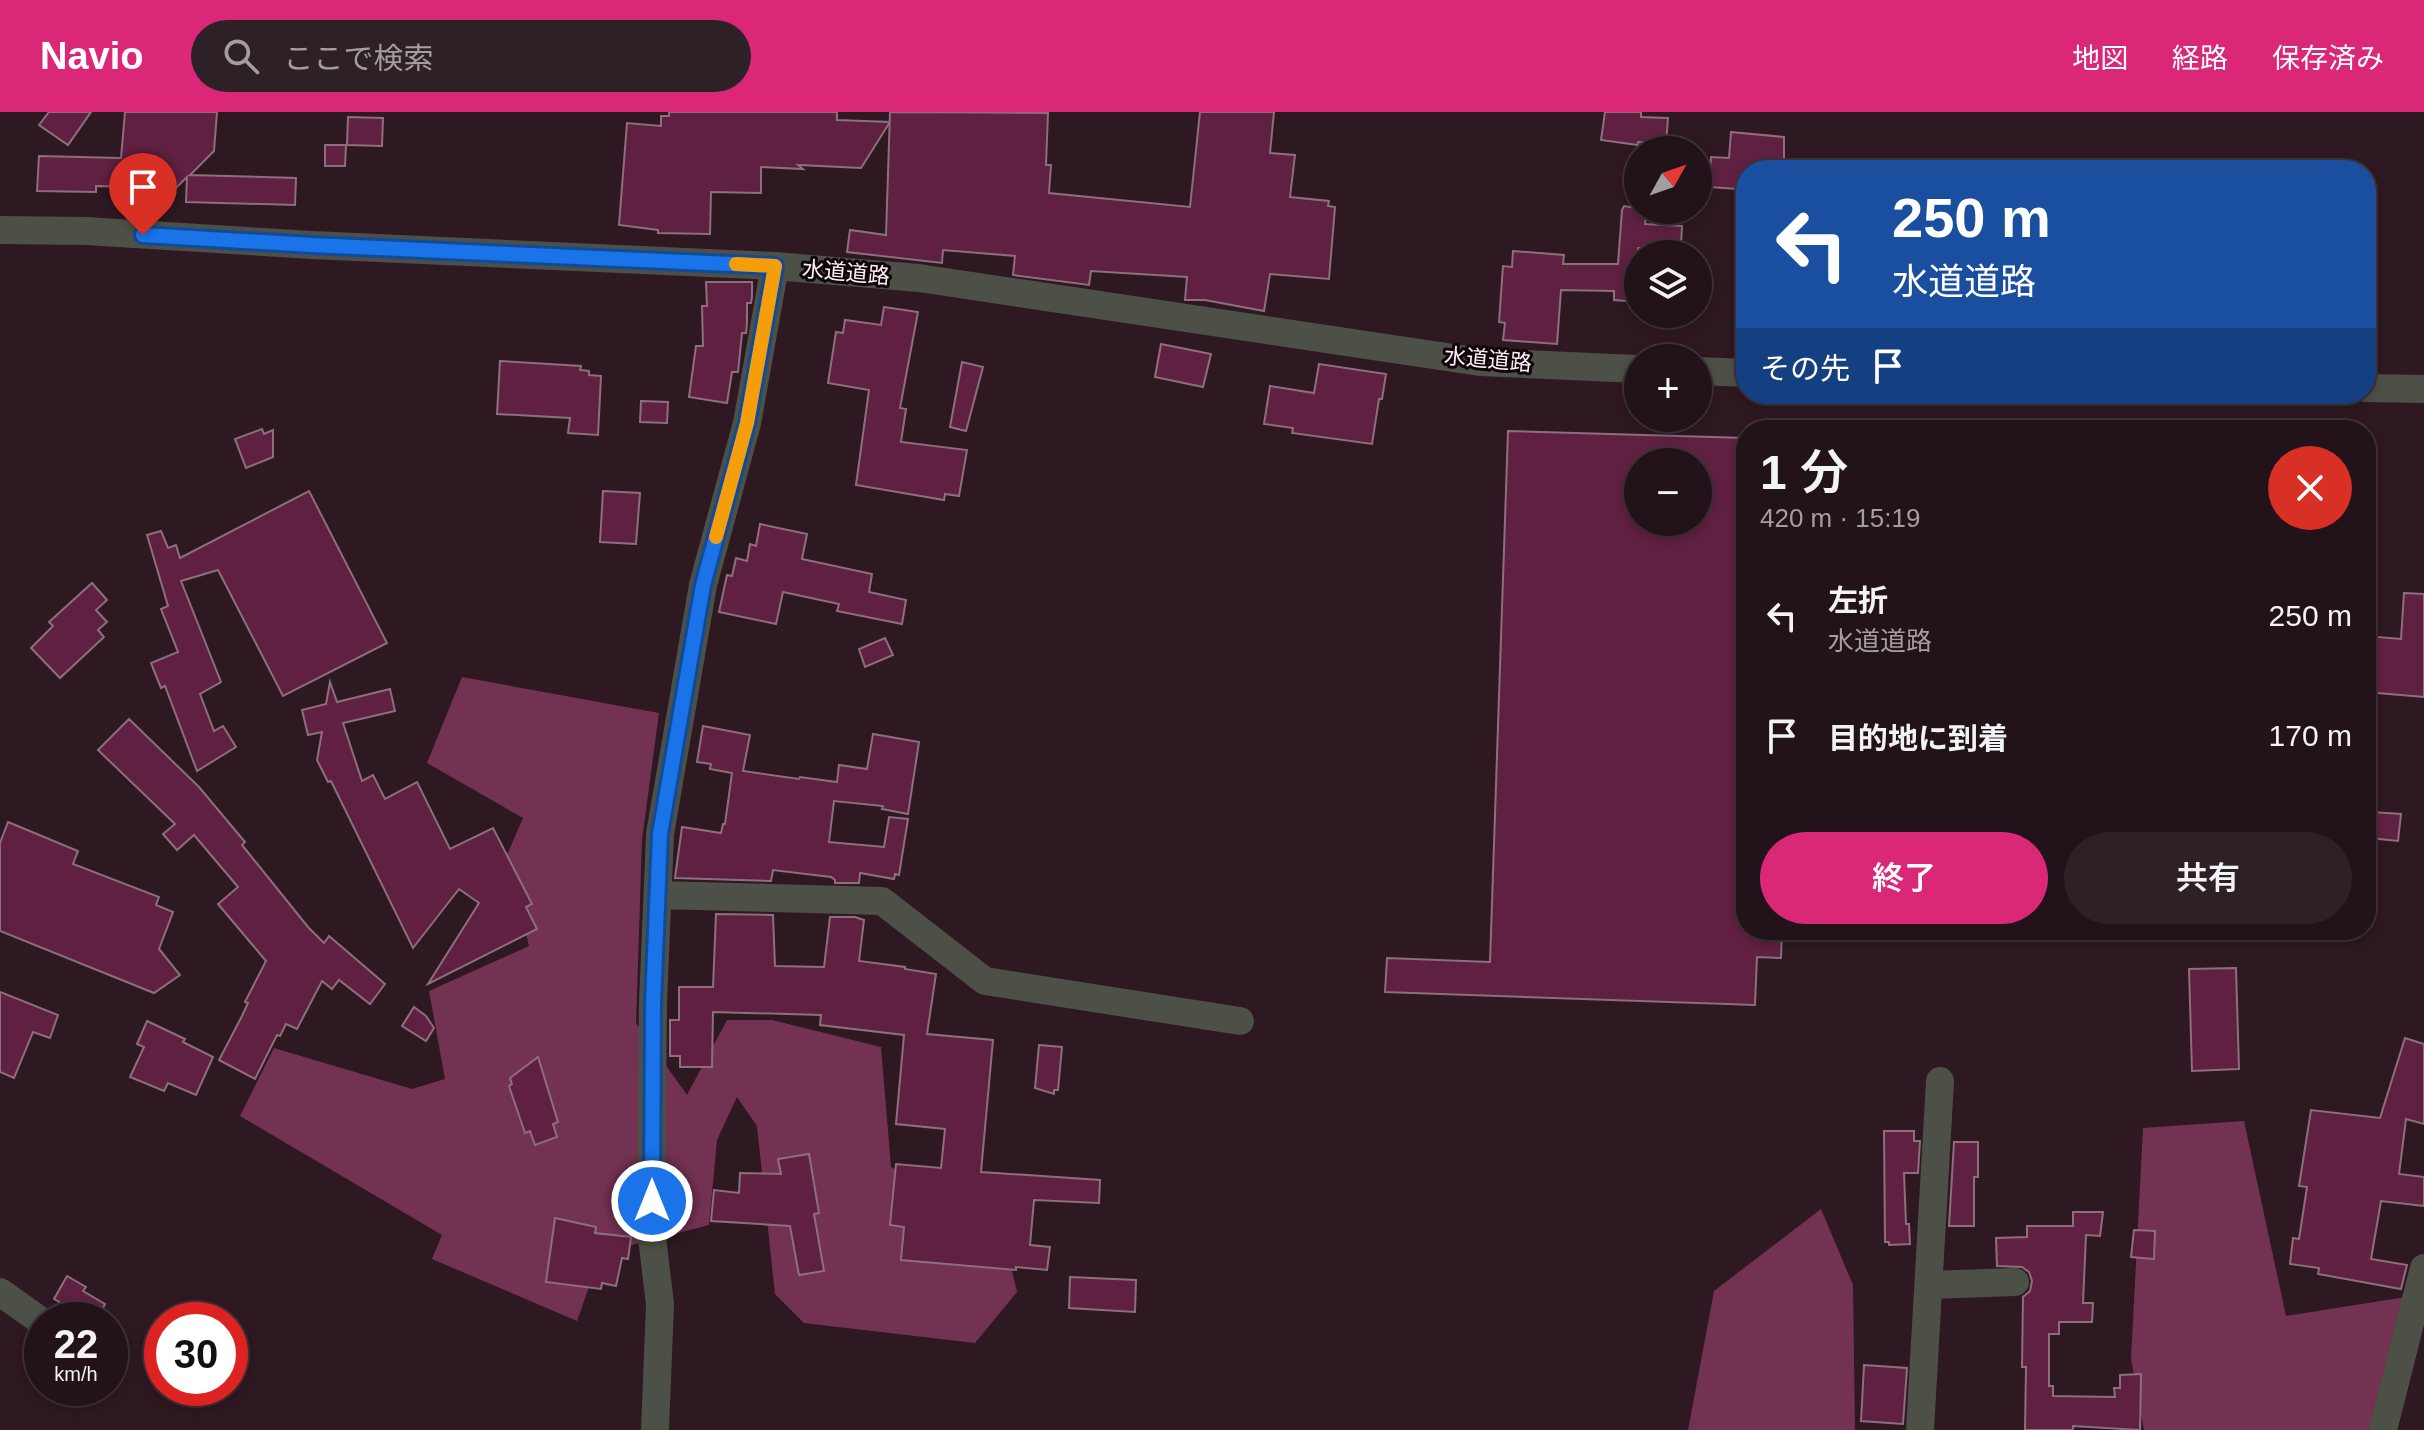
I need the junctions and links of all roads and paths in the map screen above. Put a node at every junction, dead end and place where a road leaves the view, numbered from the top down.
1 (0, 230) edge
2 (775, 266) junction
3 (1624, 368) edge
4 (1712, 372) edge
5 (1736, 373) edge
6 (2376, 388) edge
7 (2424, 389) edge
8 (658, 895) junction
9 (1240, 1021) dead end
10 (1940, 1081) dead end
11 (2424, 1268) edge
12 (2015, 1282) dead end
13 (1929, 1285) junction
14 (0, 1292) edge
15 (24, 1309) edge
16 (655, 1430) edge
17 (1920, 1430) edge
18 (2383, 1430) edge

1 - 2 street, 水道道路
2 - 3 street, 水道道路
2 - 8 street
4 - 5 street
6 - 7 street
8 - 9 street
8 - 16 street
10 - 13 street
11 - 18 street
12 - 13 street
13 - 17 street
14 - 15 street

